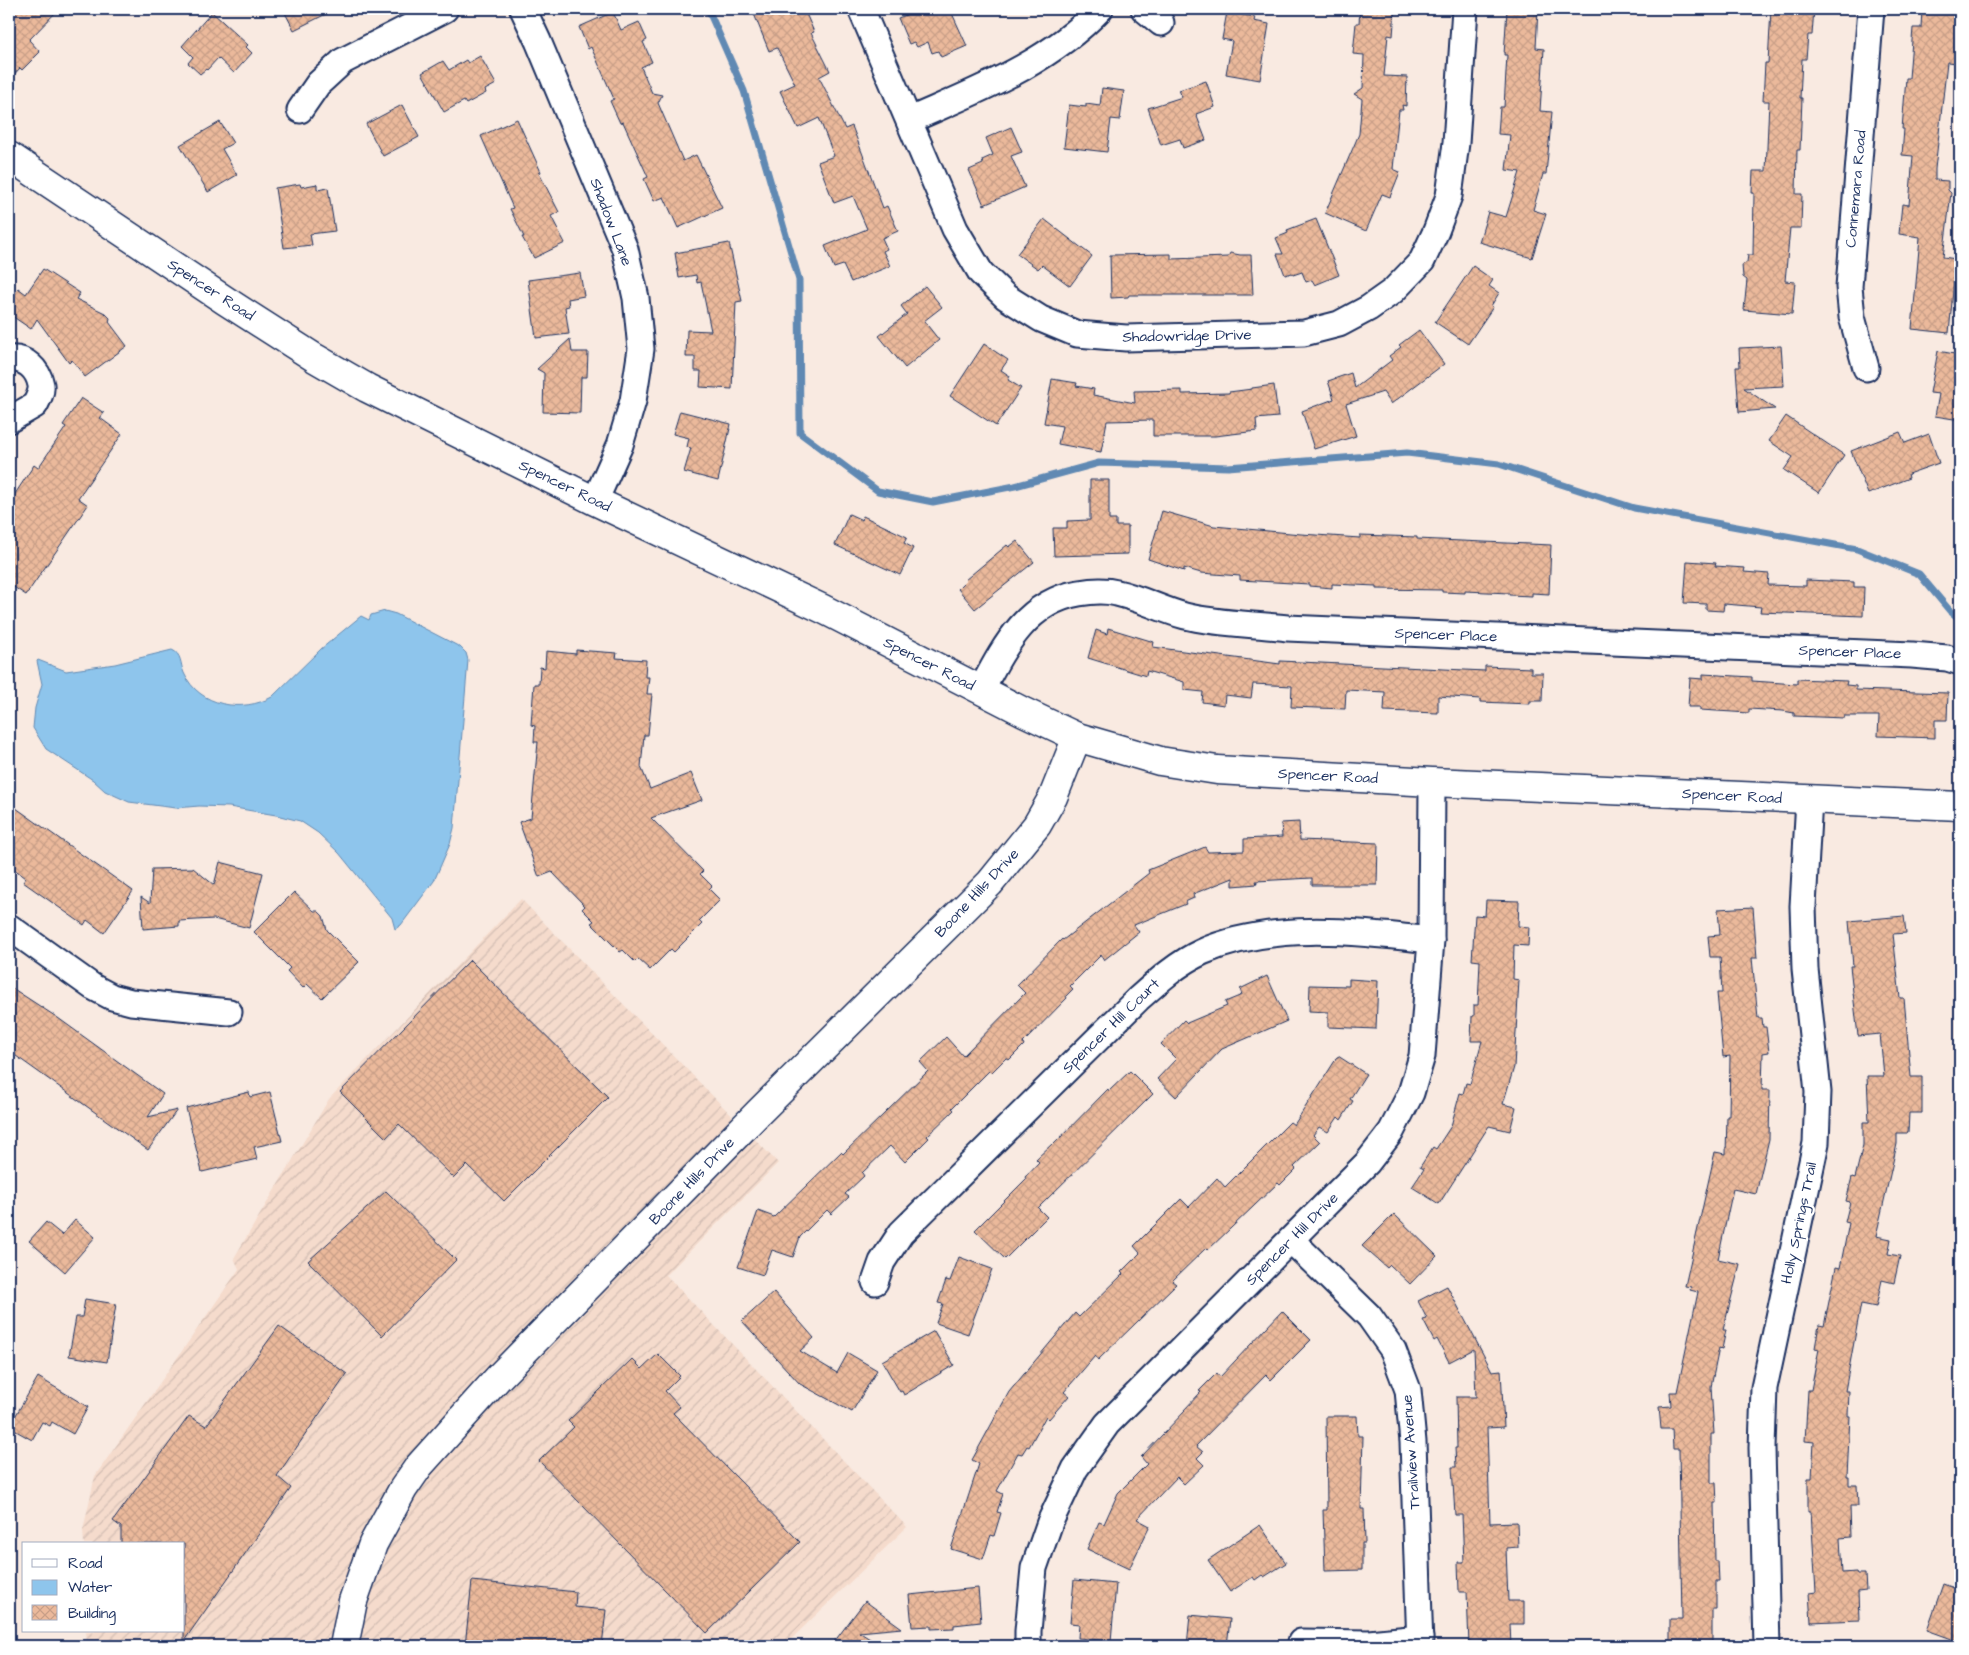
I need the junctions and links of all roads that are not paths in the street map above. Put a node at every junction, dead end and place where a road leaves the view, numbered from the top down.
1 (445, 9) edge
2 (523, 9) edge
3 (861, 9) edge
4 (1100, 9) edge
5 (1465, 9) edge
6 (1871, 9) edge
7 (300, 110) dead end
8 (910, 120) junction
9 (9, 156) edge
10 (9, 359) edge
11 (1866, 368) dead end
12 (9, 420) edge
13 (595, 501) junction
14 (1960, 662) edge
15 (981, 690) junction
16 (1077, 737) junction
17 (1432, 782) junction
18 (1809, 799) junction
19 (1960, 806) edge
20 (9, 927) edge
21 (1431, 940) junction
22 (229, 1012) dead end
23 (1291, 1240) junction
24 (875, 1282) dead end
25 (1301, 1642) dead end
26 (1420, 1642) edge
27 (344, 1646) edge
28 (1028, 1646) edge
29 (1767, 1646) edge

1 - 7 street
2 - 13 street, Shadow Lane
3 - 8 street, Shadowridge Drive
4 - 8 street
5 - 8 street, Shadowridge Drive
6 - 11 street, Connemara Road
9 - 13 main road, Spencer Road
10 - 12 street
13 - 15 main road, Spencer Road
14 - 15 street, Spencer Place
15 - 16 main road, Spencer Road
16 - 17 main road, Spencer Road
16 - 27 main road, Boone Hills Drive
17 - 18 main road, Spencer Road
17 - 21 street, Spencer Hill Drive
18 - 19 main road, Spencer Road
18 - 29 street, Holly Springs Trail
20 - 22 street
21 - 23 street, Spencer Hill Drive
21 - 24 street, Spencer Hill Court
23 - 26 street, Trailview Avenue
23 - 28 street, Spencer Hill Drive
25 - 26 street

